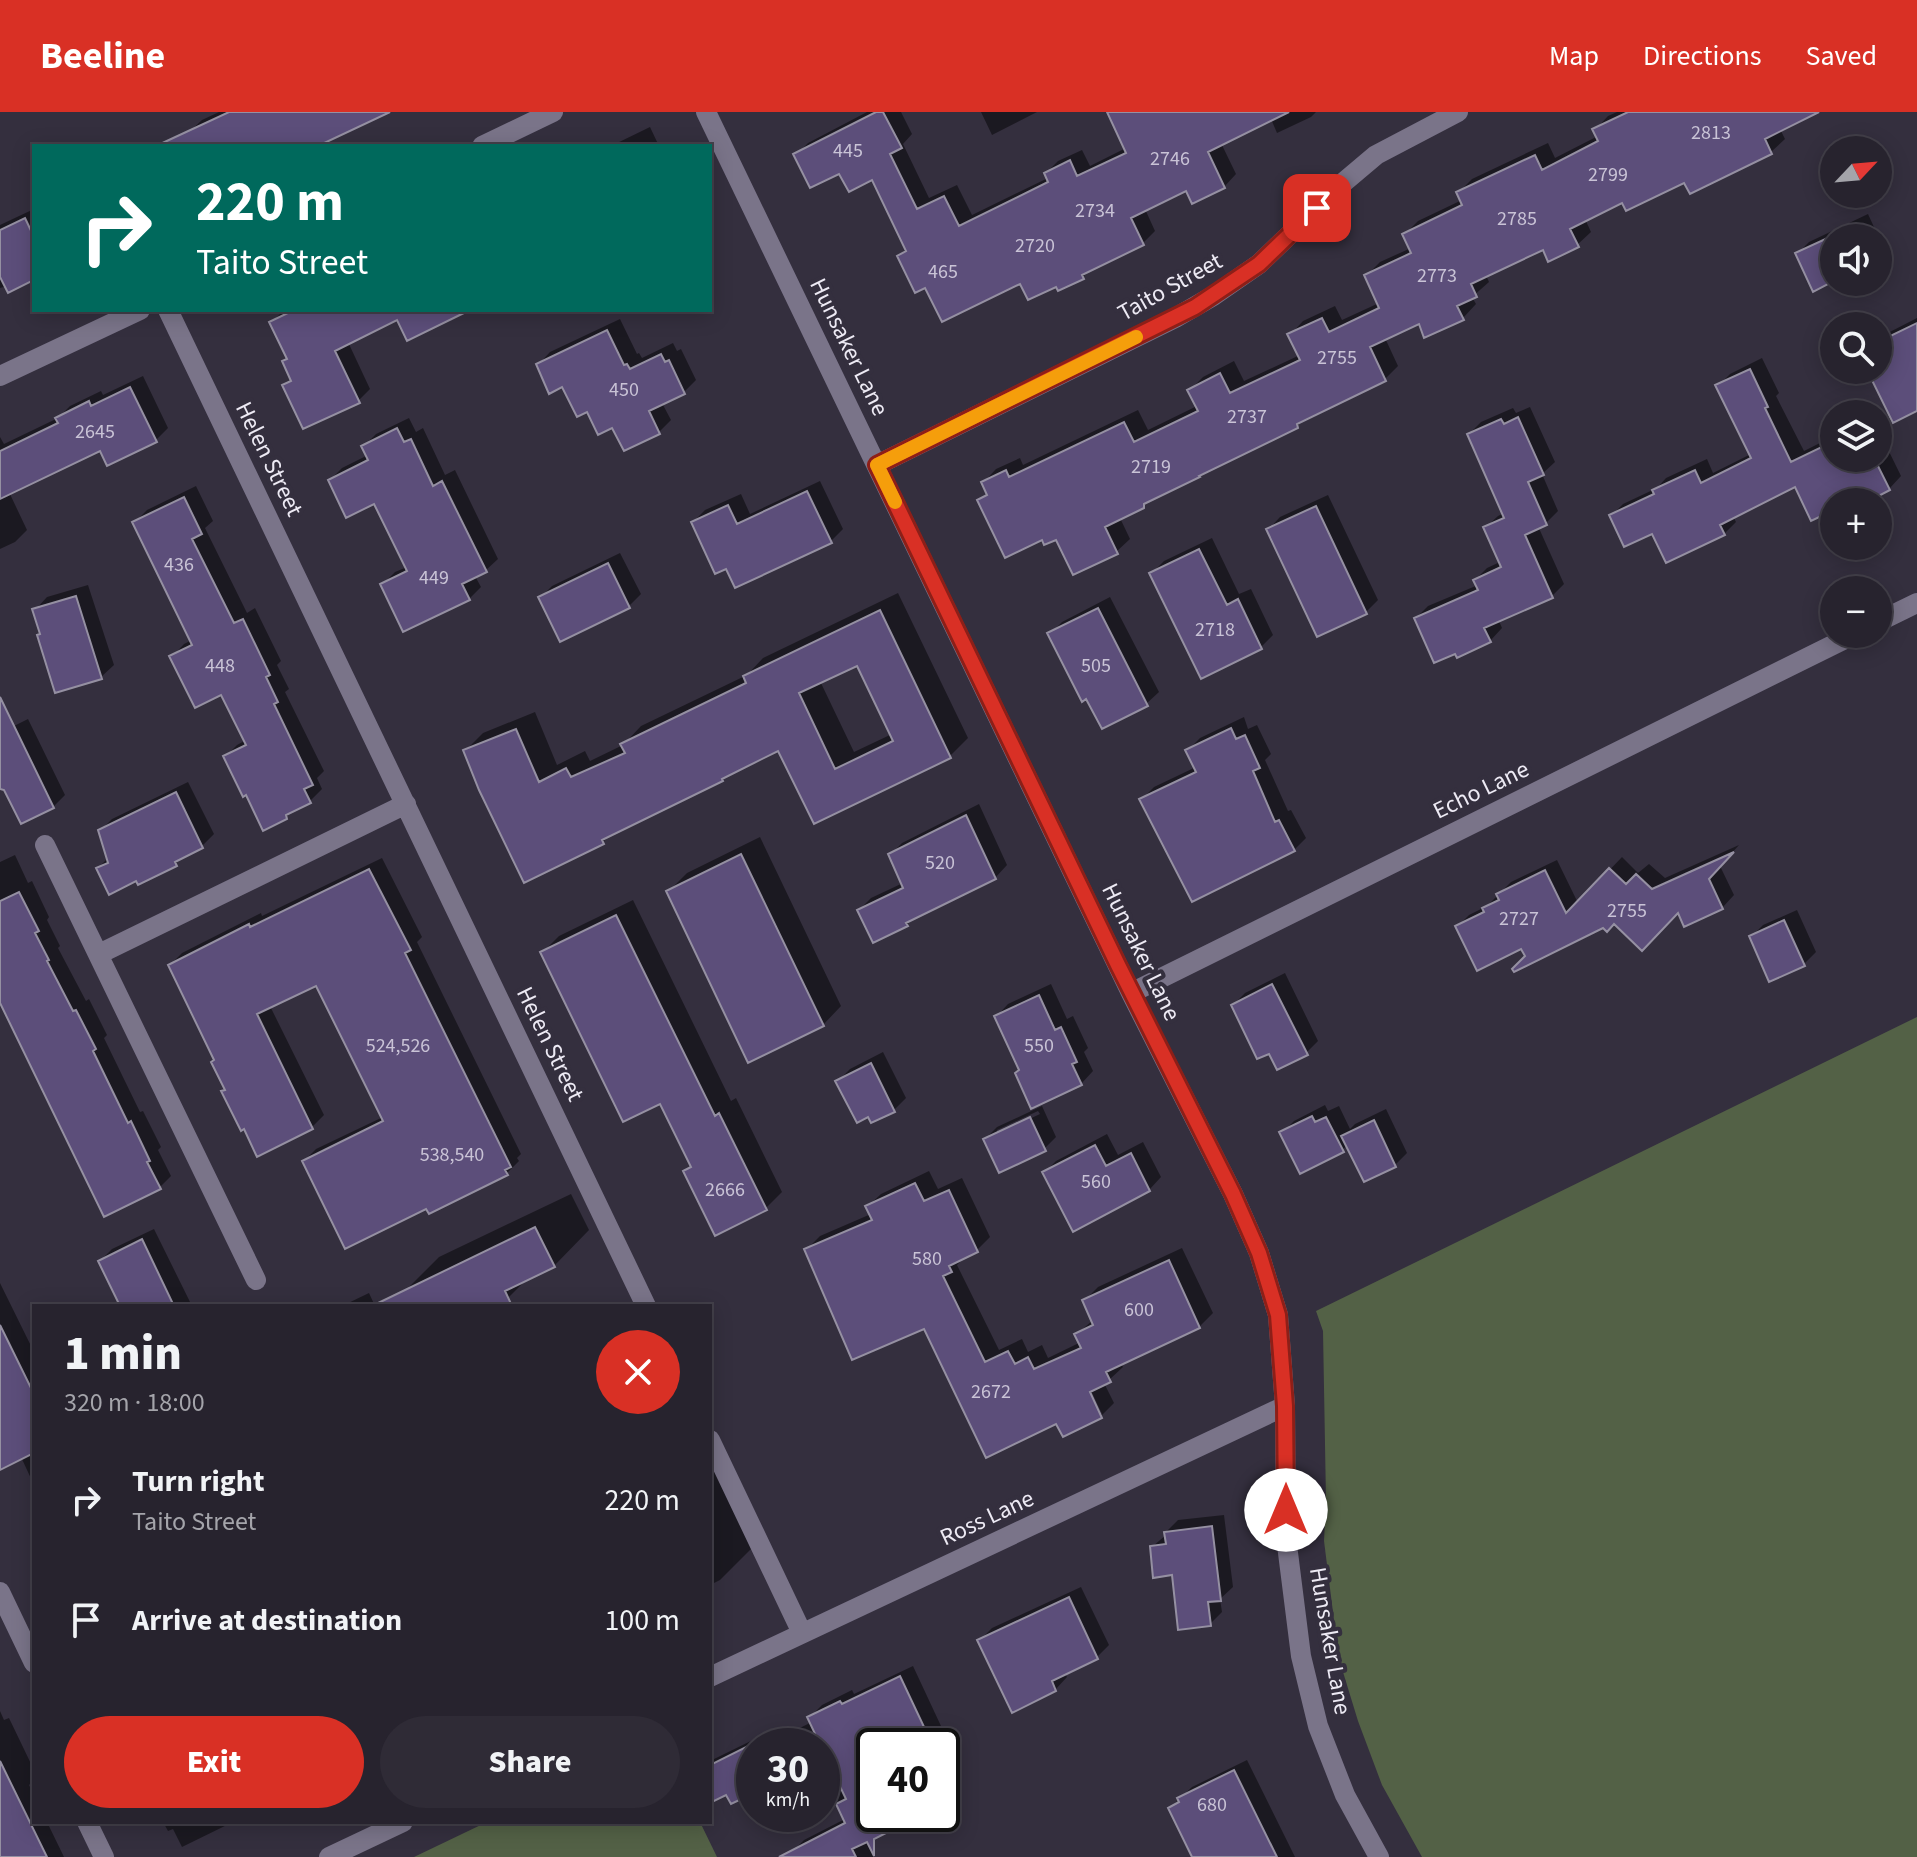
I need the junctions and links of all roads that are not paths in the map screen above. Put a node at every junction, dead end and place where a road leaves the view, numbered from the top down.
1 (553, 112) edge
2 (706, 112) edge
3 (1458, 112) edge
4 (486, 144) edge
5 (136, 312) edge
6 (169, 312) edge
7 (0, 376) edge
8 (877, 465) junction
9 (1917, 603) edge
10 (1892, 615) edge
11 (1827, 648) edge
12 (406, 804) junction
13 (45, 845) dead end
14 (99, 954) junction
15 (1131, 993) junction
16 (256, 1280) dead end
17 (645, 1304) edge
18 (1285, 1406) junction
19 (712, 1444) edge
20 (0, 1592) edge
21 (9, 1633) edge
22 (802, 1633) junction
23 (32, 1661) edge
24 (712, 1676) edge
25 (88, 1824) edge
26 (399, 1824) edge
27 (104, 1857) edge
28 (329, 1857) edge
29 (1379, 1857) edge

1 - 4 street
2 - 8 street, Hunsaker Lane
3 - 8 street, Taito Street
5 - 7 street
6 - 12 street, Helen Street
8 - 15 street, Hunsaker Lane
9 - 10 street
11 - 15 street, Echo Lane
12 - 14 street
12 - 17 street, Helen Street
13 - 14 street
14 - 16 street
15 - 18 street, Hunsaker Lane
18 - 22 street, Ross Lane
18 - 29 street, Hunsaker Lane
19 - 22 street
20 - 21 street
21 - 23 street
22 - 24 street, Ross Lane
25 - 27 street
26 - 28 street

